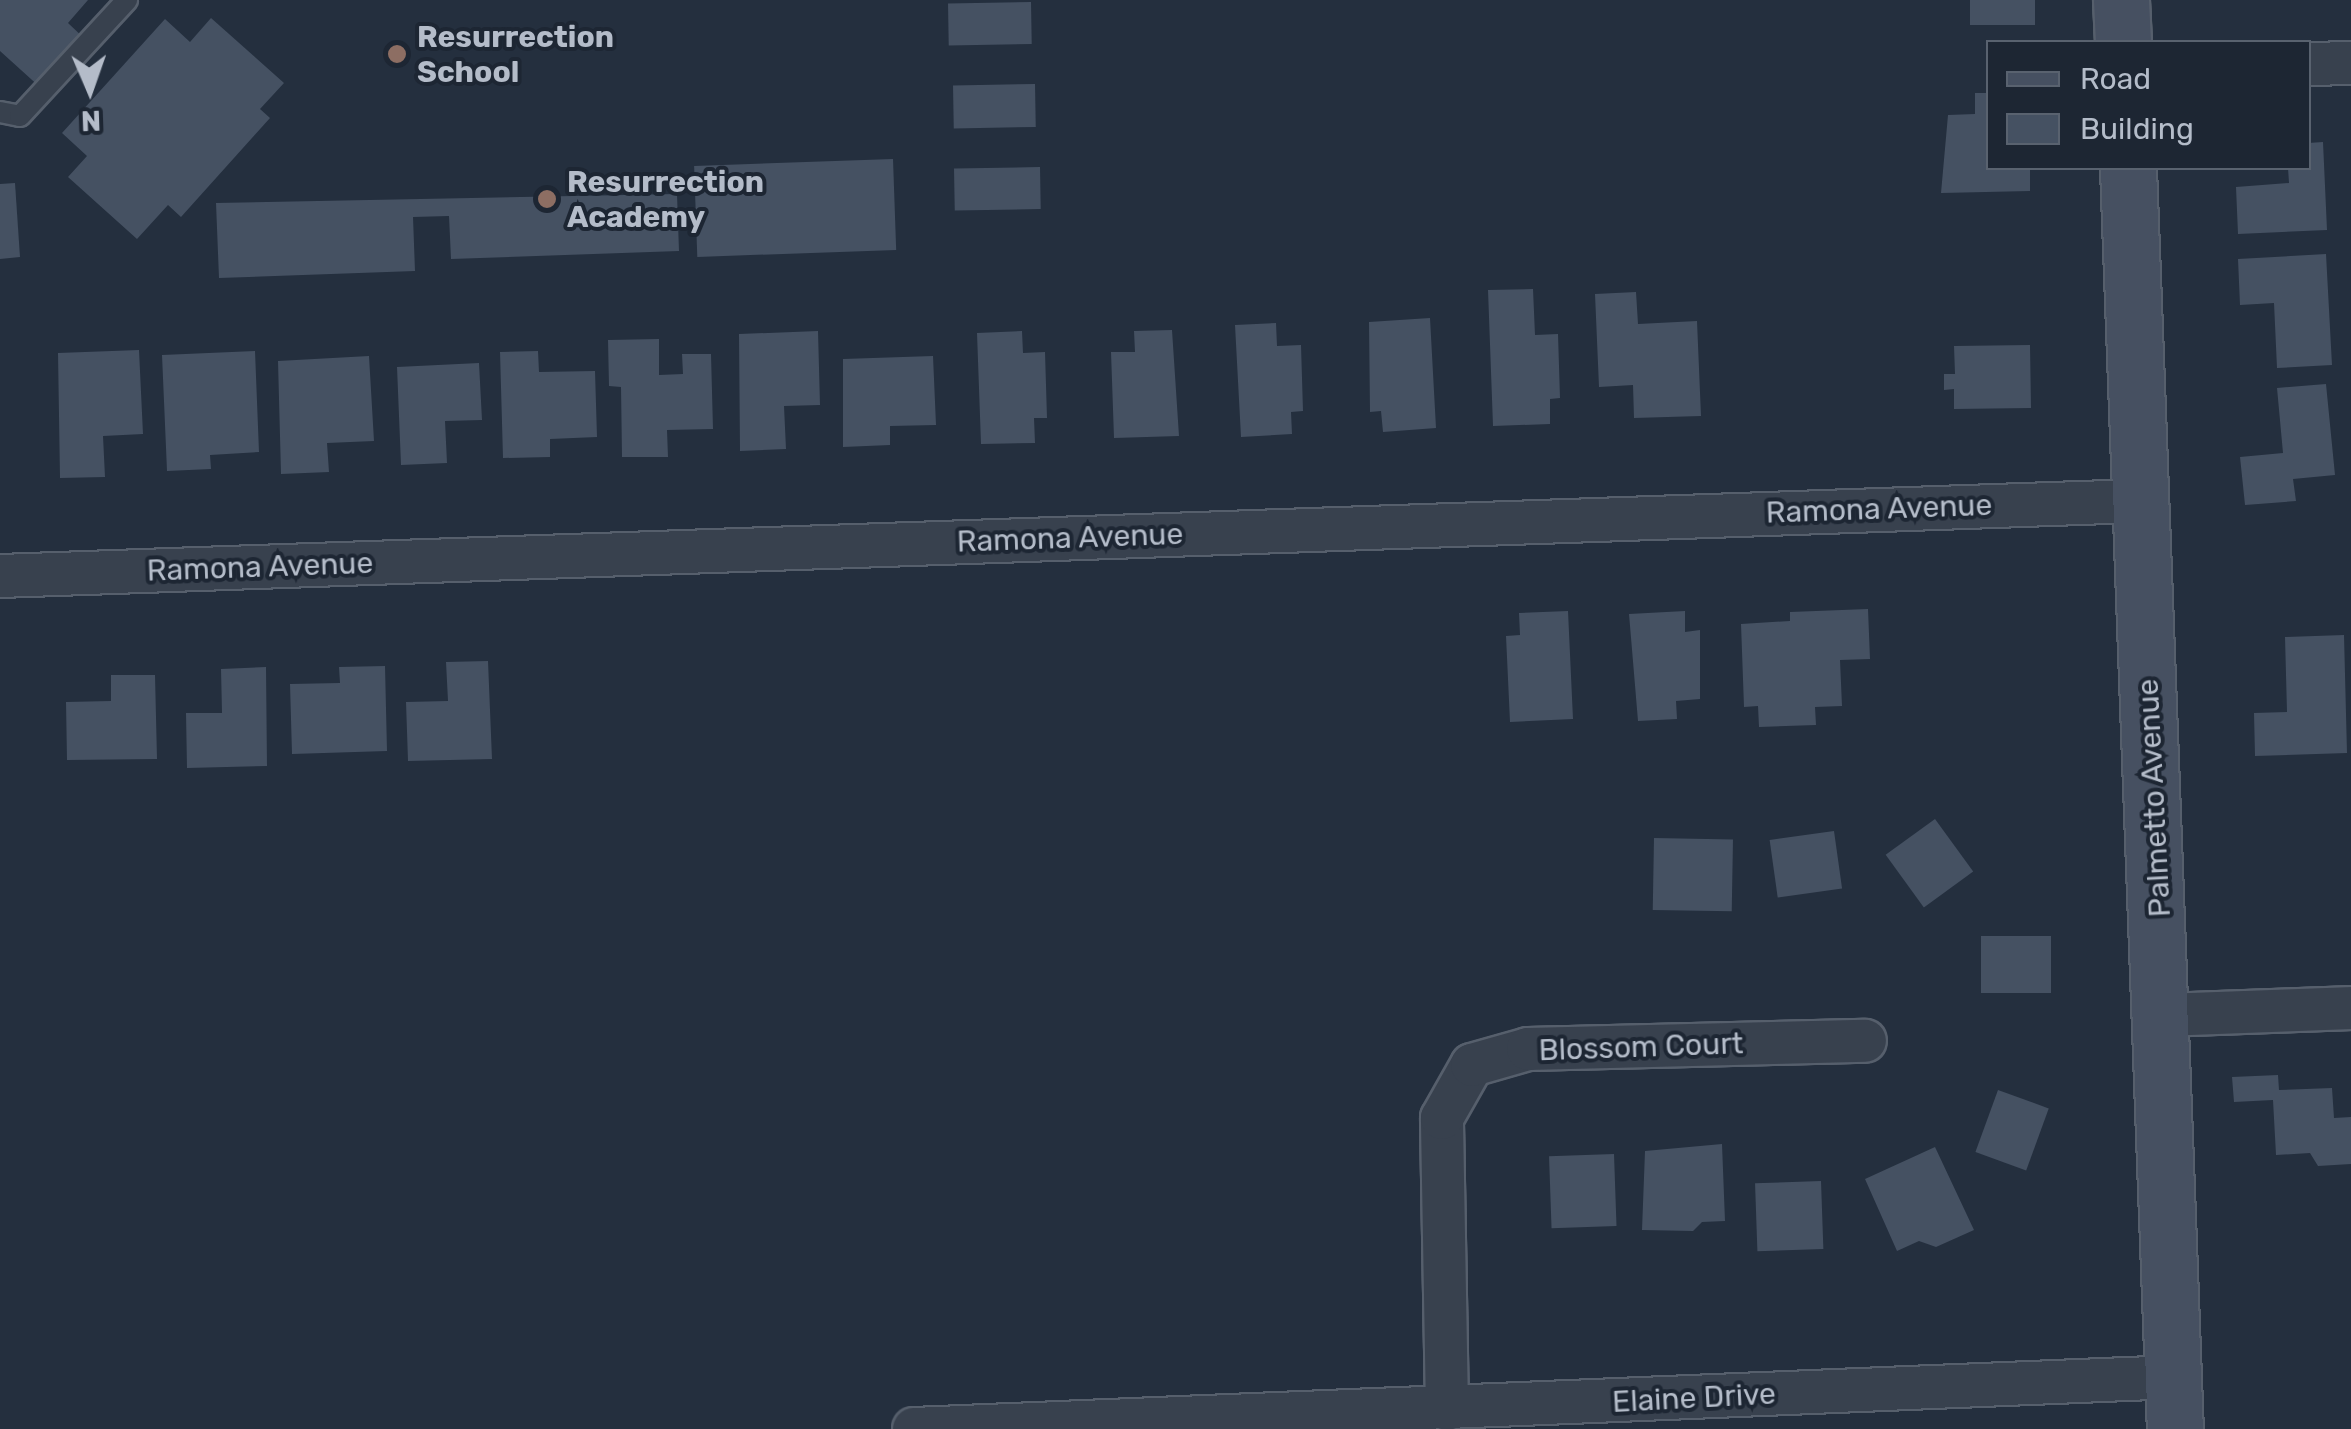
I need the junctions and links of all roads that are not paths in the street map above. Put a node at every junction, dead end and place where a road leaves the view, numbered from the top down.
1 (127, 0) edge
2 (2122, 0) edge
3 (2123, 40) edge
4 (2351, 62) edge
5 (2311, 64) edge
6 (0, 112) edge
7 (2128, 170) edge
8 (2140, 501) junction
9 (0, 576) edge
10 (2351, 1008) edge
11 (2164, 1015) junction
12 (1865, 1040) dead end
13 (2175, 1403) edge
14 (1447, 1410) junction
15 (914, 1429) edge

1 - 6 lane
2 - 3 street
4 - 5 street
7 - 8 street, Palmetto Avenue
8 - 9 street, Ramona Avenue
8 - 11 street, Palmetto Avenue
10 - 11 street
11 - 13 street, Palmetto Avenue
12 - 14 street, Blossom Court
13 - 14 street, Elaine Drive
14 - 15 street, Elaine Drive

